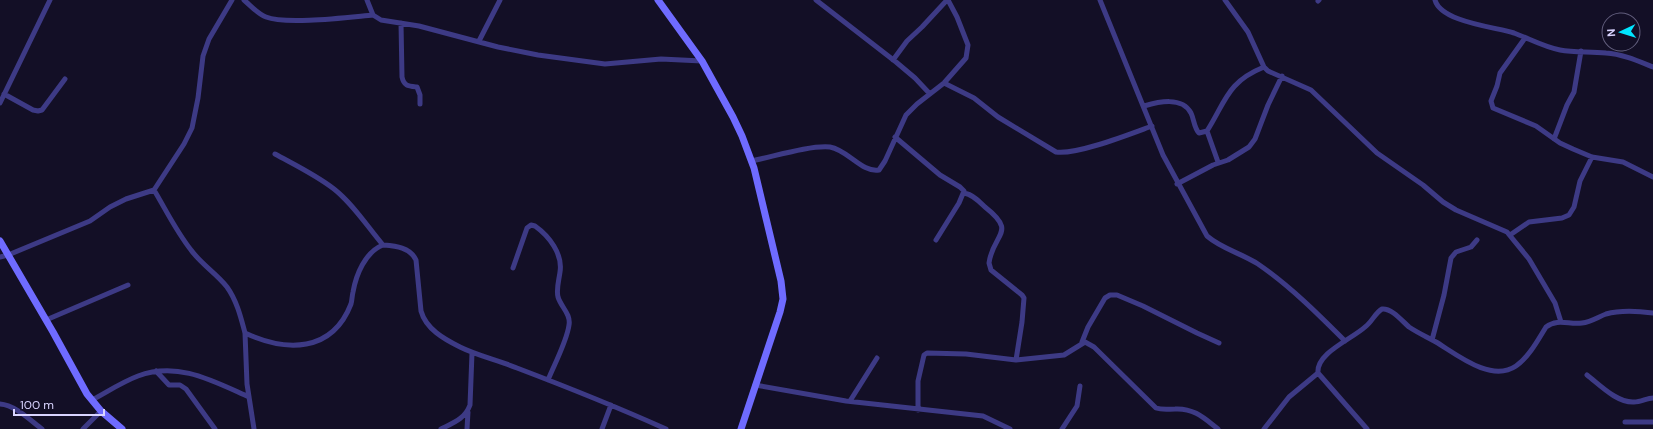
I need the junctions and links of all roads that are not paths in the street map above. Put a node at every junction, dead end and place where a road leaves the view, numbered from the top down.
1 (50, 0) edge
2 (232, 0) edge
3 (244, 0) edge
4 (367, 0) edge
5 (500, 0) edge
6 (658, 0) edge
7 (816, 0) edge
8 (947, 0) edge
9 (1100, 0) edge
10 (1224, 0) edge
11 (1435, 0) edge
12 (374, 15) junction
13 (401, 23) junction
14 (1525, 38) junction
15 (479, 42) junction
16 (1581, 51) junction
17 (893, 60) junction
18 (702, 61) junction
19 (1264, 67) junction
20 (1653, 67) edge
21 (1282, 76) junction
22 (65, 78) dead end
23 (944, 83) junction
24 (4, 94) junction
25 (930, 94) junction
26 (0, 103) edge
27 (420, 104) dead end
28 (1144, 106) junction
29 (1152, 126) junction
30 (1207, 131) junction
31 (895, 136) junction
32 (1554, 139) junction
33 (275, 154) dead end
34 (1592, 157) junction
35 (751, 161) junction
36 (1218, 162) junction
37 (1653, 177) edge
38 (1177, 184) junction
39 (154, 190) junction
40 (964, 193) junction
41 (1510, 235) junction
42 (936, 240) dead end
43 (1477, 240) dead end
44 (0, 241) edge
45 (383, 245) junction
46 (8, 255) junction
47 (0, 256) edge
48 (513, 268) dead end
49 (128, 285) dead end
50 (1653, 313) edge
51 (46, 320) junction
52 (1561, 322) junction
53 (245, 333) junction
54 (1432, 340) junction
55 (1345, 341) junction
56 (1082, 342) junction
57 (1220, 343) dead end
58 (472, 353) junction
59 (877, 358) dead end
60 (1016, 360) junction
61 (156, 371) junction
62 (1318, 373) junction
63 (1587, 375) dead end
64 (548, 380) junction
65 (755, 385) junction
66 (1080, 386) dead end
67 (249, 397) junction
68 (1653, 398) edge
69 (92, 400) junction
70 (850, 401) junction
71 (0, 404) edge
72 (611, 405) junction
73 (918, 410) junction
74 (101, 411) junction
75 (468, 411) junction
76 (1625, 422) dead end
77 (1653, 422) edge
78 (42, 429) edge
79 (83, 429) edge
80 (122, 429) edge
81 (215, 429) edge
82 (254, 429) edge
83 (441, 429) edge
84 (467, 429) edge
85 (602, 429) edge
86 (666, 429) edge
87 (741, 429) edge
88 (1010, 429) edge
89 (1062, 429) edge
90 (1218, 429) edge
91 (1264, 429) edge
92 (1367, 429) edge

1 - 24 street
2 - 39 street
3 - 12 street
4 - 12 street
5 - 15 street
6 - 18 street
7 - 17 street
8 - 17 street
8 - 23 street
9 - 28 street
10 - 19 street
11 - 14 street
12 - 13 street
13 - 15 street
13 - 27 street
14 - 16 street
14 - 32 street
15 - 18 street
16 - 20 street
16 - 32 street
17 - 25 street
18 - 35 street
19 - 21 street
19 - 30 street
21 - 36 street
21 - 41 street
22 - 24 street
23 - 25 street
23 - 29 street
24 - 26 street
25 - 31 street
28 - 29 street
28 - 30 street
29 - 38 street
30 - 36 street
31 - 35 street
31 - 40 street
32 - 34 street
33 - 45 street
34 - 37 street
34 - 41 street
35 - 65 street
36 - 38 street
38 - 55 street
39 - 46 street
39 - 53 street
40 - 42 street
40 - 60 street
41 - 52 street
43 - 54 street
44 - 46 street
45 - 53 street
45 - 58 street
46 - 47 street
46 - 51 street
48 - 64 street
49 - 51 street
50 - 52 street
51 - 69 street
52 - 54 street
53 - 67 street
54 - 55 street
55 - 62 street
56 - 57 street
56 - 60 street
56 - 90 street
58 - 64 street
58 - 75 street
59 - 70 street
60 - 73 street
61 - 67 street
61 - 69 street
61 - 81 street
62 - 91 street
62 - 92 street
63 - 68 street
64 - 72 street
65 - 70 street
65 - 87 street
66 - 89 street
67 - 82 street
69 - 74 street
70 - 73 street
71 - 78 street
72 - 85 street
72 - 86 street
73 - 88 street
74 - 79 street
74 - 80 street
75 - 83 street
75 - 84 street
76 - 77 street

